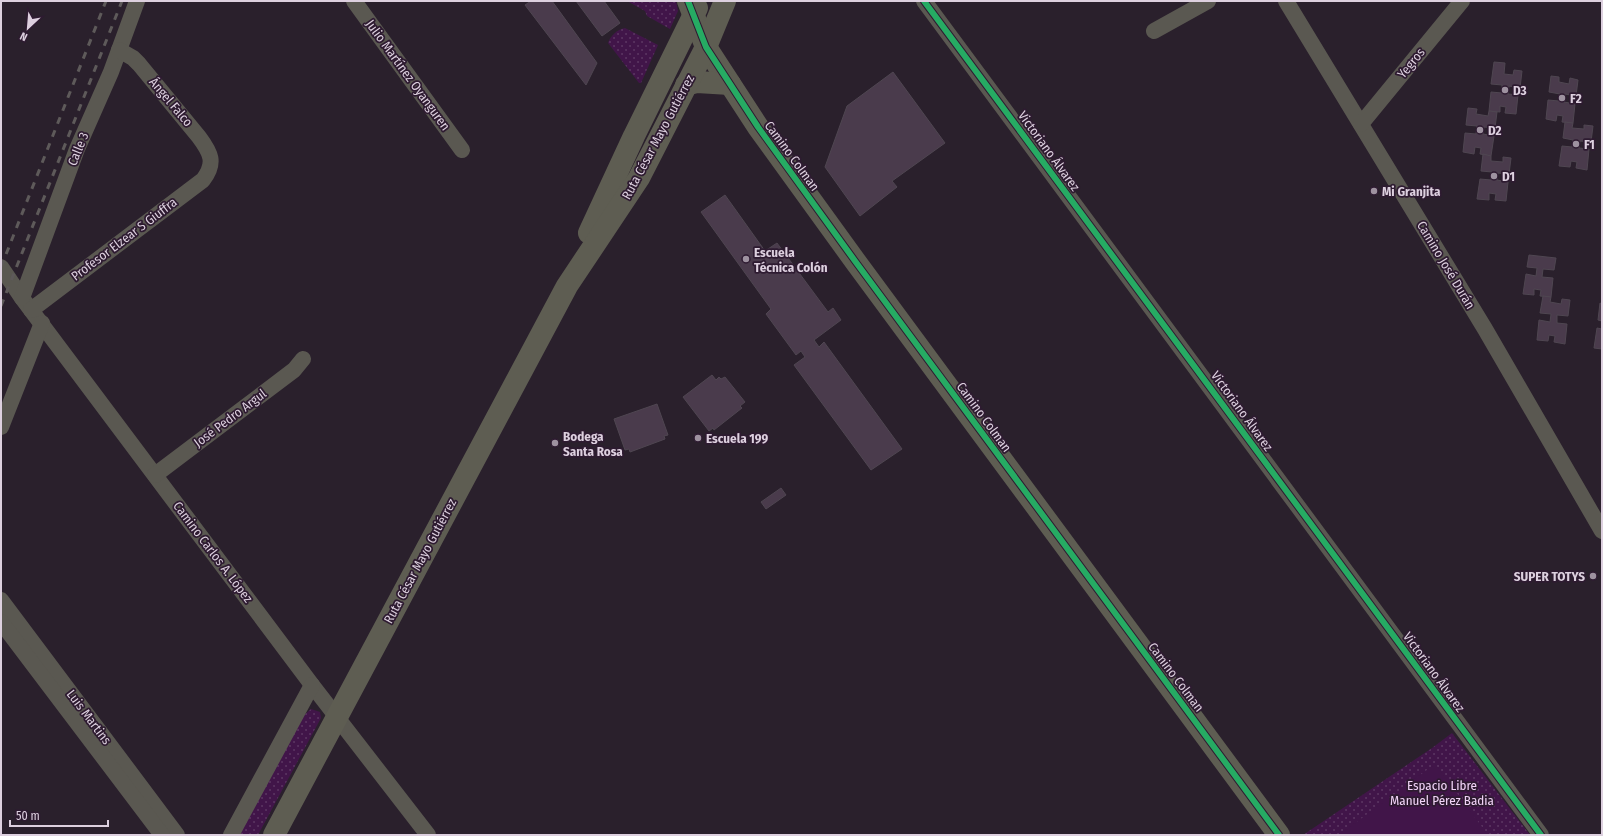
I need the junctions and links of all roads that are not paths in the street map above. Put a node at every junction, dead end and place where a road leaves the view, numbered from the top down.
1 (137, 1) edge
2 (354, 1) edge
3 (712, 1) edge
4 (725, 1) edge
5 (924, 1) edge
6 (1208, 1) edge
7 (1286, 1) edge
8 (1462, 1) edge
9 (694, 6) edge
10 (1154, 31) dead end
11 (694, 43) junction
12 (119, 50) junction
13 (686, 84) junction
14 (730, 84) junction
15 (1361, 124) junction
16 (653, 149) junction
17 (462, 150) dead end
18 (211, 163) joint
19 (1, 267) edge
20 (567, 286) junction
21 (26, 304) junction
22 (42, 323) junction
23 (303, 359) dead end
24 (1, 427) edge
25 (155, 475) junction
26 (1602, 531) edge
27 (1, 600) edge
28 (1, 622) edge
29 (312, 685) junction
30 (337, 716) junction
31 (162, 835) edge
32 (177, 835) edge
33 (231, 835) edge
34 (274, 835) edge
35 (428, 835) edge
36 (1279, 835) edge
37 (1541, 835) edge

1 - 12 street, Calle 3
2 - 17 street, Julio Martínez Oyanguren
3 - 11 main road
4 - 11 main road, Ruta César Mayo Gutiérrez
5 - 37 street, Victoriano Álvarez
6 - 10 street
7 - 15 street, Camino José Durán
8 - 15 street, Yegros
9 - 11 main road, Ruta César Mayo Gutiérrez
11 - 13 main road, Ruta César Mayo Gutiérrez
11 - 14 main road, Camino Colman
11 - 16 main road
11 - 20 main road, Ruta César Mayo Gutiérrez
12 - 18 street, Ángel Falco
12 - 21 street, Calle 3
13 - 14 main road
13 - 16 main road, Ruta César Mayo Gutiérrez
14 - 36 main road, Camino Colman
15 - 26 street, Camino José Durán
16 - 20 main road, Ruta César Mayo Gutiérrez
18 - 21 street, Profesor Elzear S Giuffra
19 - 21 street, Camino Carlos A. López
20 - 30 main road, Ruta César Mayo Gutiérrez
21 - 22 street, Camino Carlos A. López
22 - 24 street
22 - 25 street, Camino Carlos A. López
23 - 25 street, José Pedro Argul
25 - 29 street, Camino Carlos A. López
27 - 32 street, Luis Martins
28 - 31 street, Luis Martins
29 - 30 street, Camino Carlos A. López
29 - 33 street
30 - 34 main road, Ruta César Mayo Gutiérrez
30 - 35 street, Camino Carlos A. López

